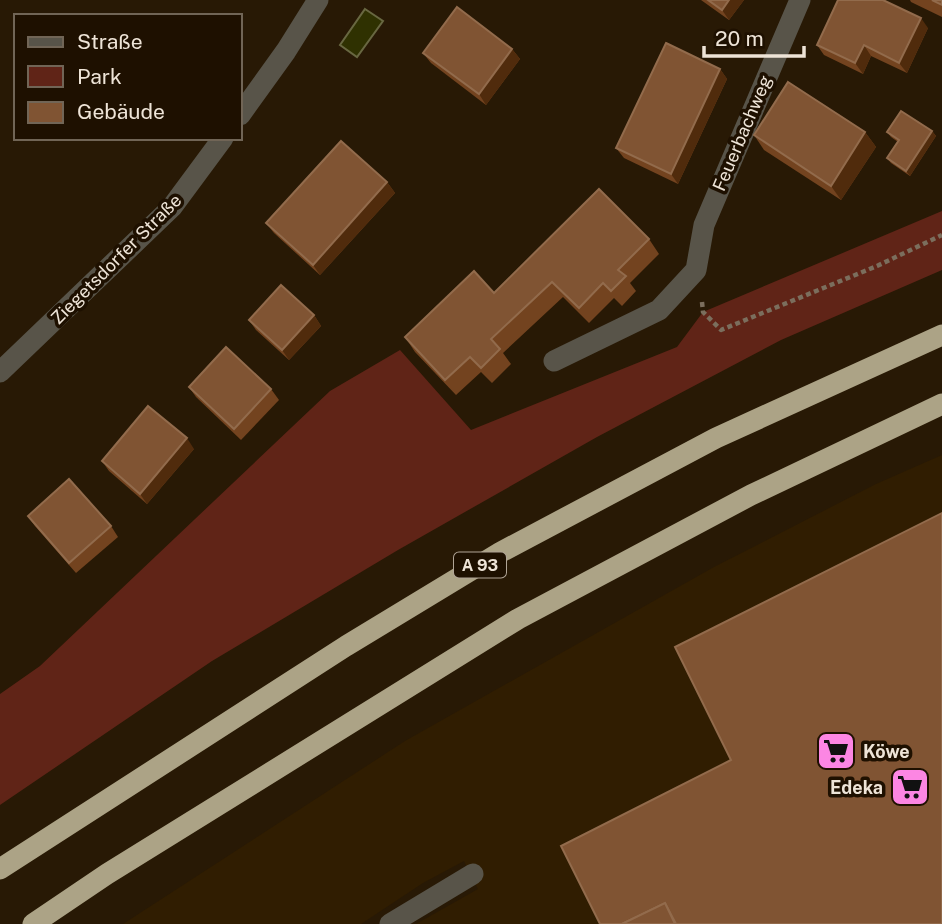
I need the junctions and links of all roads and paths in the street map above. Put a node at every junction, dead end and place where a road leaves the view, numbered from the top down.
1 (318, 0) edge
2 (800, 0) edge
3 (242, 112) edge
4 (222, 140) edge
5 (942, 235) edge
6 (696, 271) junction
7 (942, 335) edge
8 (554, 361) dead end
9 (0, 372) edge
10 (942, 404) edge
11 (0, 869) edge
12 (473, 874) dead end
13 (33, 924) edge
14 (390, 924) edge

1 - 3 street
2 - 6 street, Feuerbachweg
4 - 9 street, Ziegetsdorfer Straße
5 - 6 path
6 - 8 street
7 - 11 highway, A 93
10 - 13 highway
12 - 14 street

